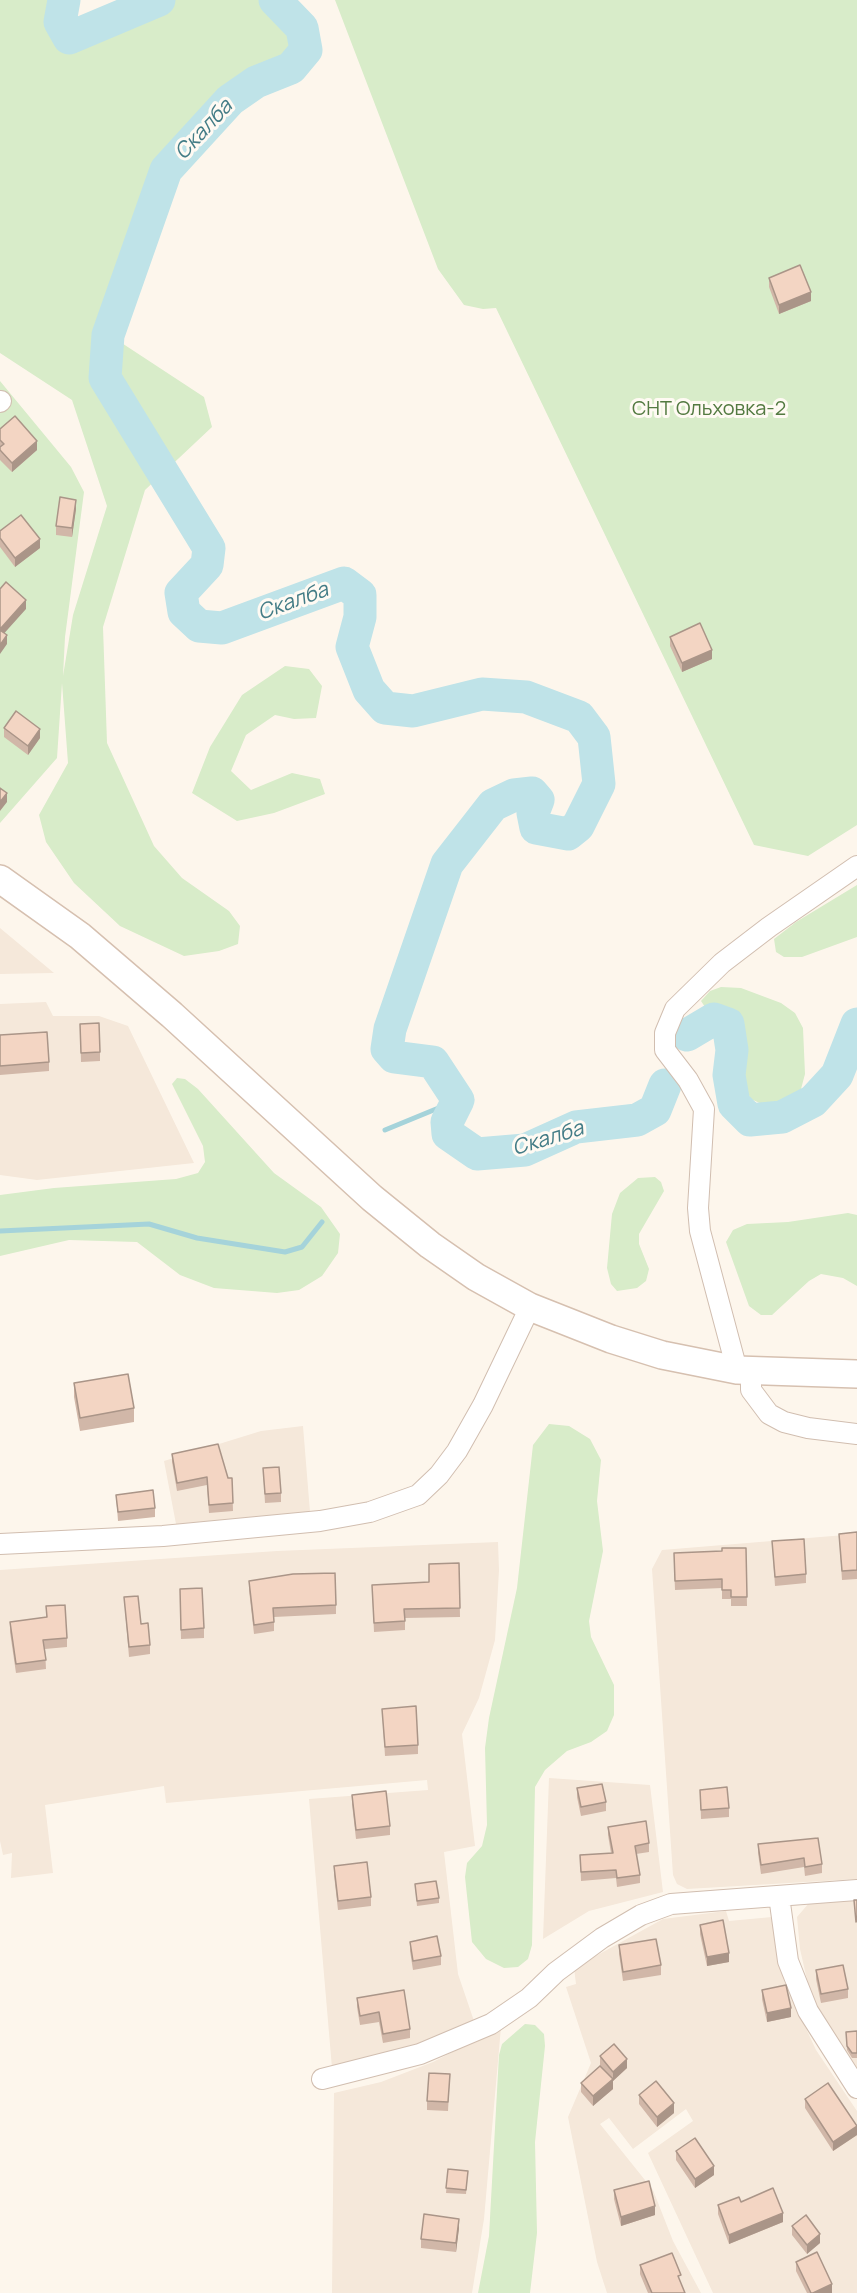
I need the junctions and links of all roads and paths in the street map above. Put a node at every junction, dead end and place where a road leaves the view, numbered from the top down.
1 (857, 866) edge
2 (0, 879) edge
3 (530, 1307) junction
4 (744, 1370) junction
5 (857, 1374) edge
6 (857, 1434) edge
7 (0, 1544) edge
8 (857, 1890) edge
9 (779, 1896) junction
10 (322, 2079) dead end
11 (857, 2088) edge

1 - 4 street
2 - 3 street
3 - 4 street
3 - 7 street
4 - 5 street
4 - 6 street
8 - 9 street
9 - 10 street
9 - 11 street

